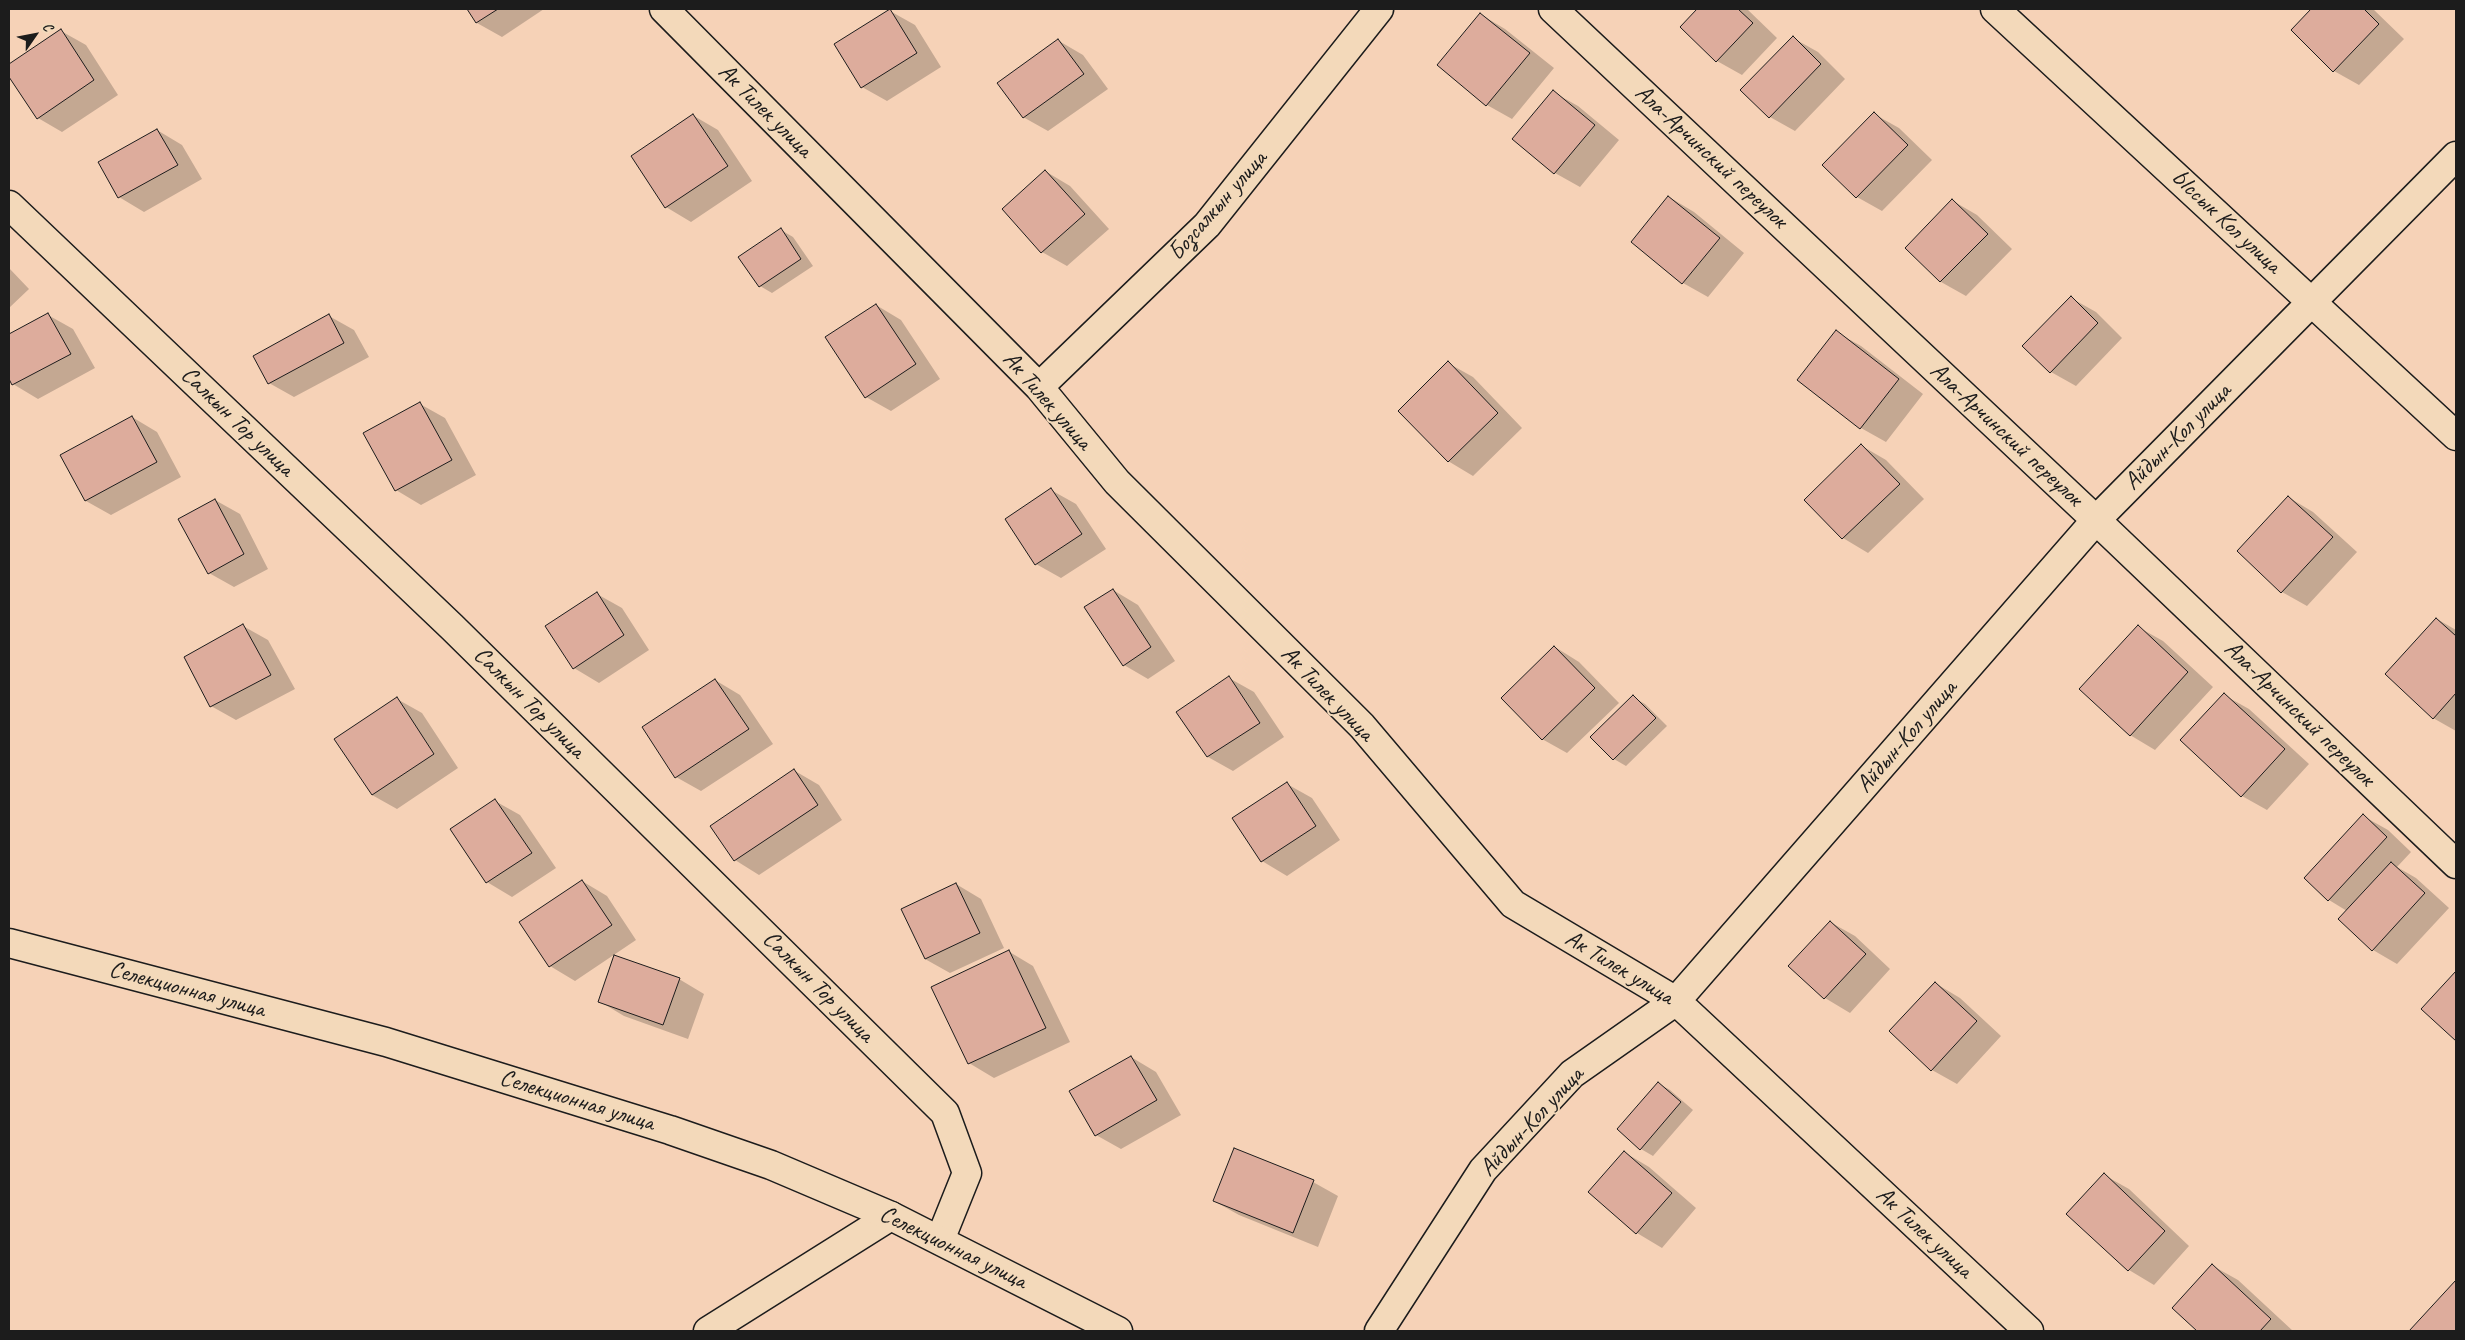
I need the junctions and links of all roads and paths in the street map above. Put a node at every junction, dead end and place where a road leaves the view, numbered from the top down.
1 (664, 9) edge
2 (1380, 9) edge
3 (1553, 9) edge
4 (1995, 9) edge
5 (2456, 156) edge
6 (9, 205) edge
7 (2312, 302) junction
8 (1039, 387) junction
9 (2456, 436) edge
10 (2096, 520) junction
11 (2456, 864) edge
12 (9, 943) edge
13 (1676, 1001) junction
14 (891, 1216) junction
15 (940, 1240) junction
16 (708, 1331) edge
17 (1118, 1331) edge
18 (1379, 1331) edge
19 (2029, 1331) edge

1 - 8 street, Ак Тилек улица
2 - 8 street, Бозсалкын улица
3 - 10 street, Ала-Арчинский переулок
4 - 7 street, Ыссык Кол улица
5 - 7 street, Айдын-Кол улица
6 - 15 street, Салкын Тор улица
7 - 9 street, Ыссык Кол улица
7 - 10 street, Айдын-Кол улица
8 - 13 street, Ак Тилек улица
10 - 11 street, Ала-Арчинский переулок
10 - 13 street, Айдын-Кол улица
12 - 14 street, Селекционная улица
13 - 18 street, Айдын-Кол улица
13 - 19 street, Ак Тилек улица
14 - 15 street, Селекционная улица
14 - 16 street
15 - 17 street, Селекционная улица

